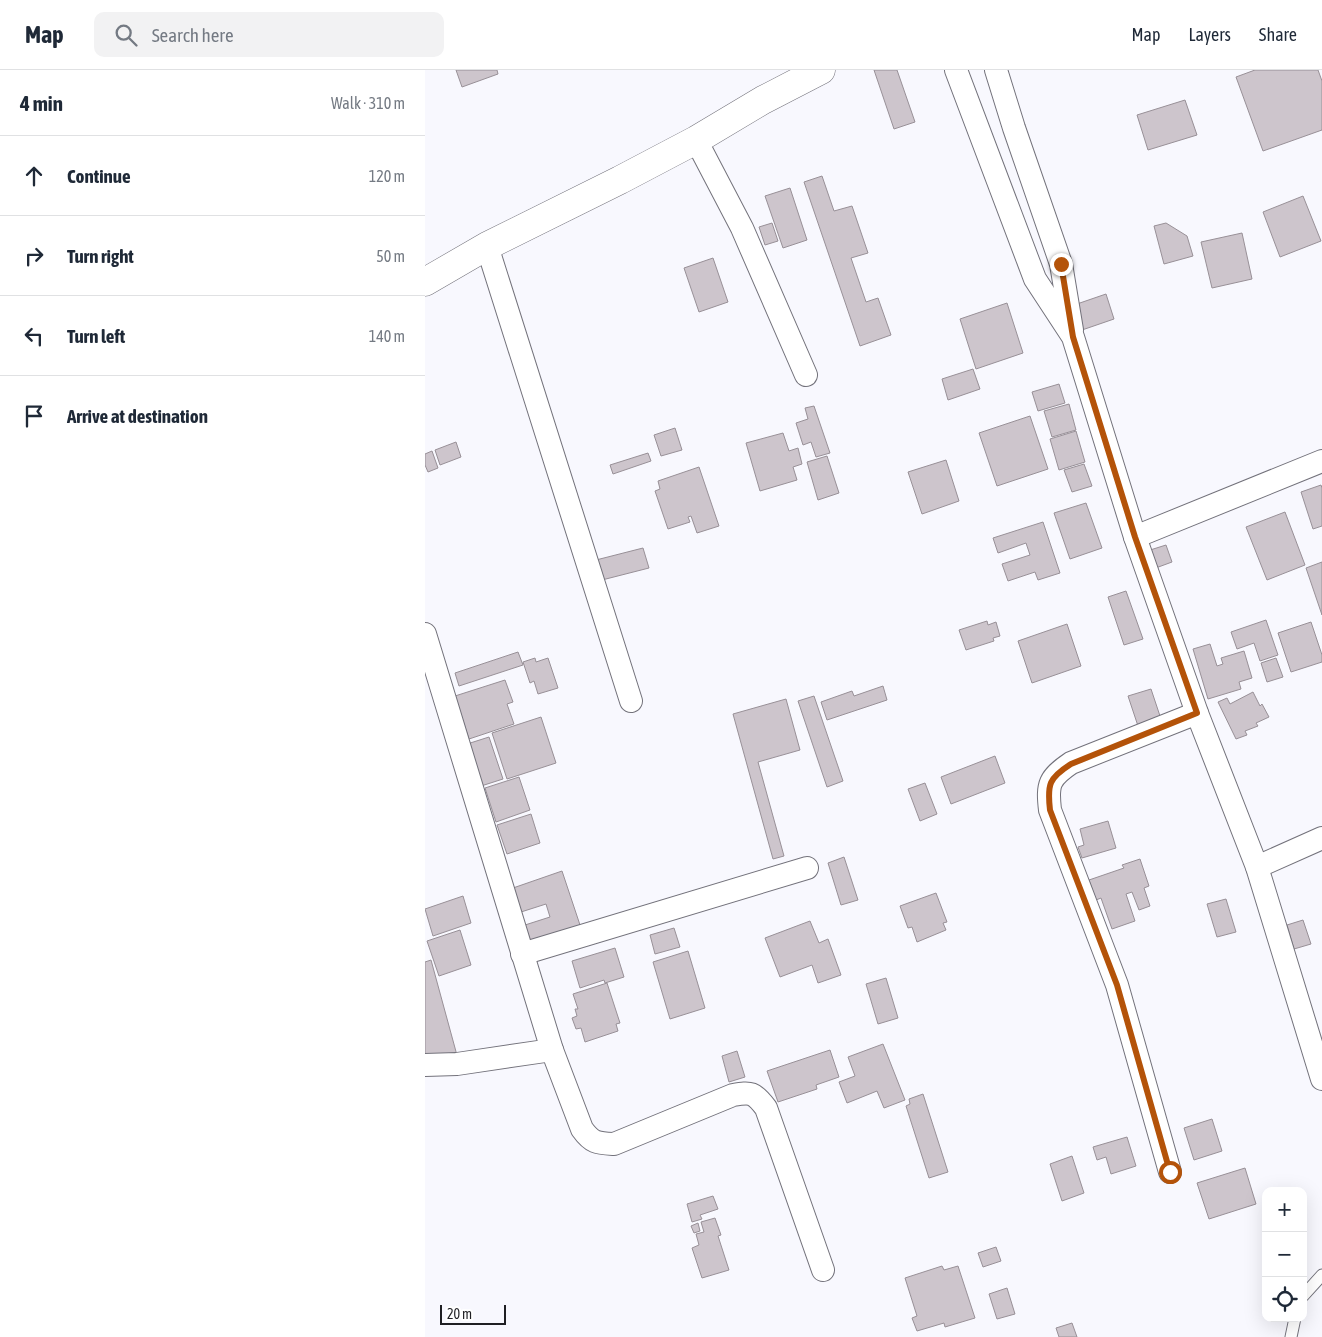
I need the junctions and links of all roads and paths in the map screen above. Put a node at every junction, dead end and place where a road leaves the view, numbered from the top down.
1 (821, 70) edge
2 (956, 70) edge
3 (996, 70) edge
4 (696, 140) junction
5 (487, 246) junction
6 (425, 282) edge
7 (1073, 337) junction
8 (806, 375) dead end
9 (1322, 461) edge
10 (1135, 537) junction
11 (425, 634) edge
12 (631, 701) dead end
13 (1197, 713) junction
14 (1322, 838) edge
15 (1257, 867) junction
16 (807, 868) dead end
17 (522, 954) junction
18 (552, 1050) junction
19 (425, 1065) edge
20 (1322, 1078) edge
21 (1170, 1172) dead end
22 (823, 1270) dead end
23 (1322, 1274) edge
24 (1307, 1291) edge
25 (1294, 1322) edge
26 (1291, 1337) edge

1 - 4 street
2 - 7 street
3 - 7 street
4 - 5 street
4 - 8 street
5 - 6 street
5 - 12 street
7 - 10 street
9 - 10 street
10 - 13 street
11 - 17 street
13 - 15 street
13 - 21 street
14 - 15 street
15 - 20 street
16 - 17 street
17 - 18 street
18 - 19 street
18 - 22 street
23 - 24 lane
25 - 26 lane

